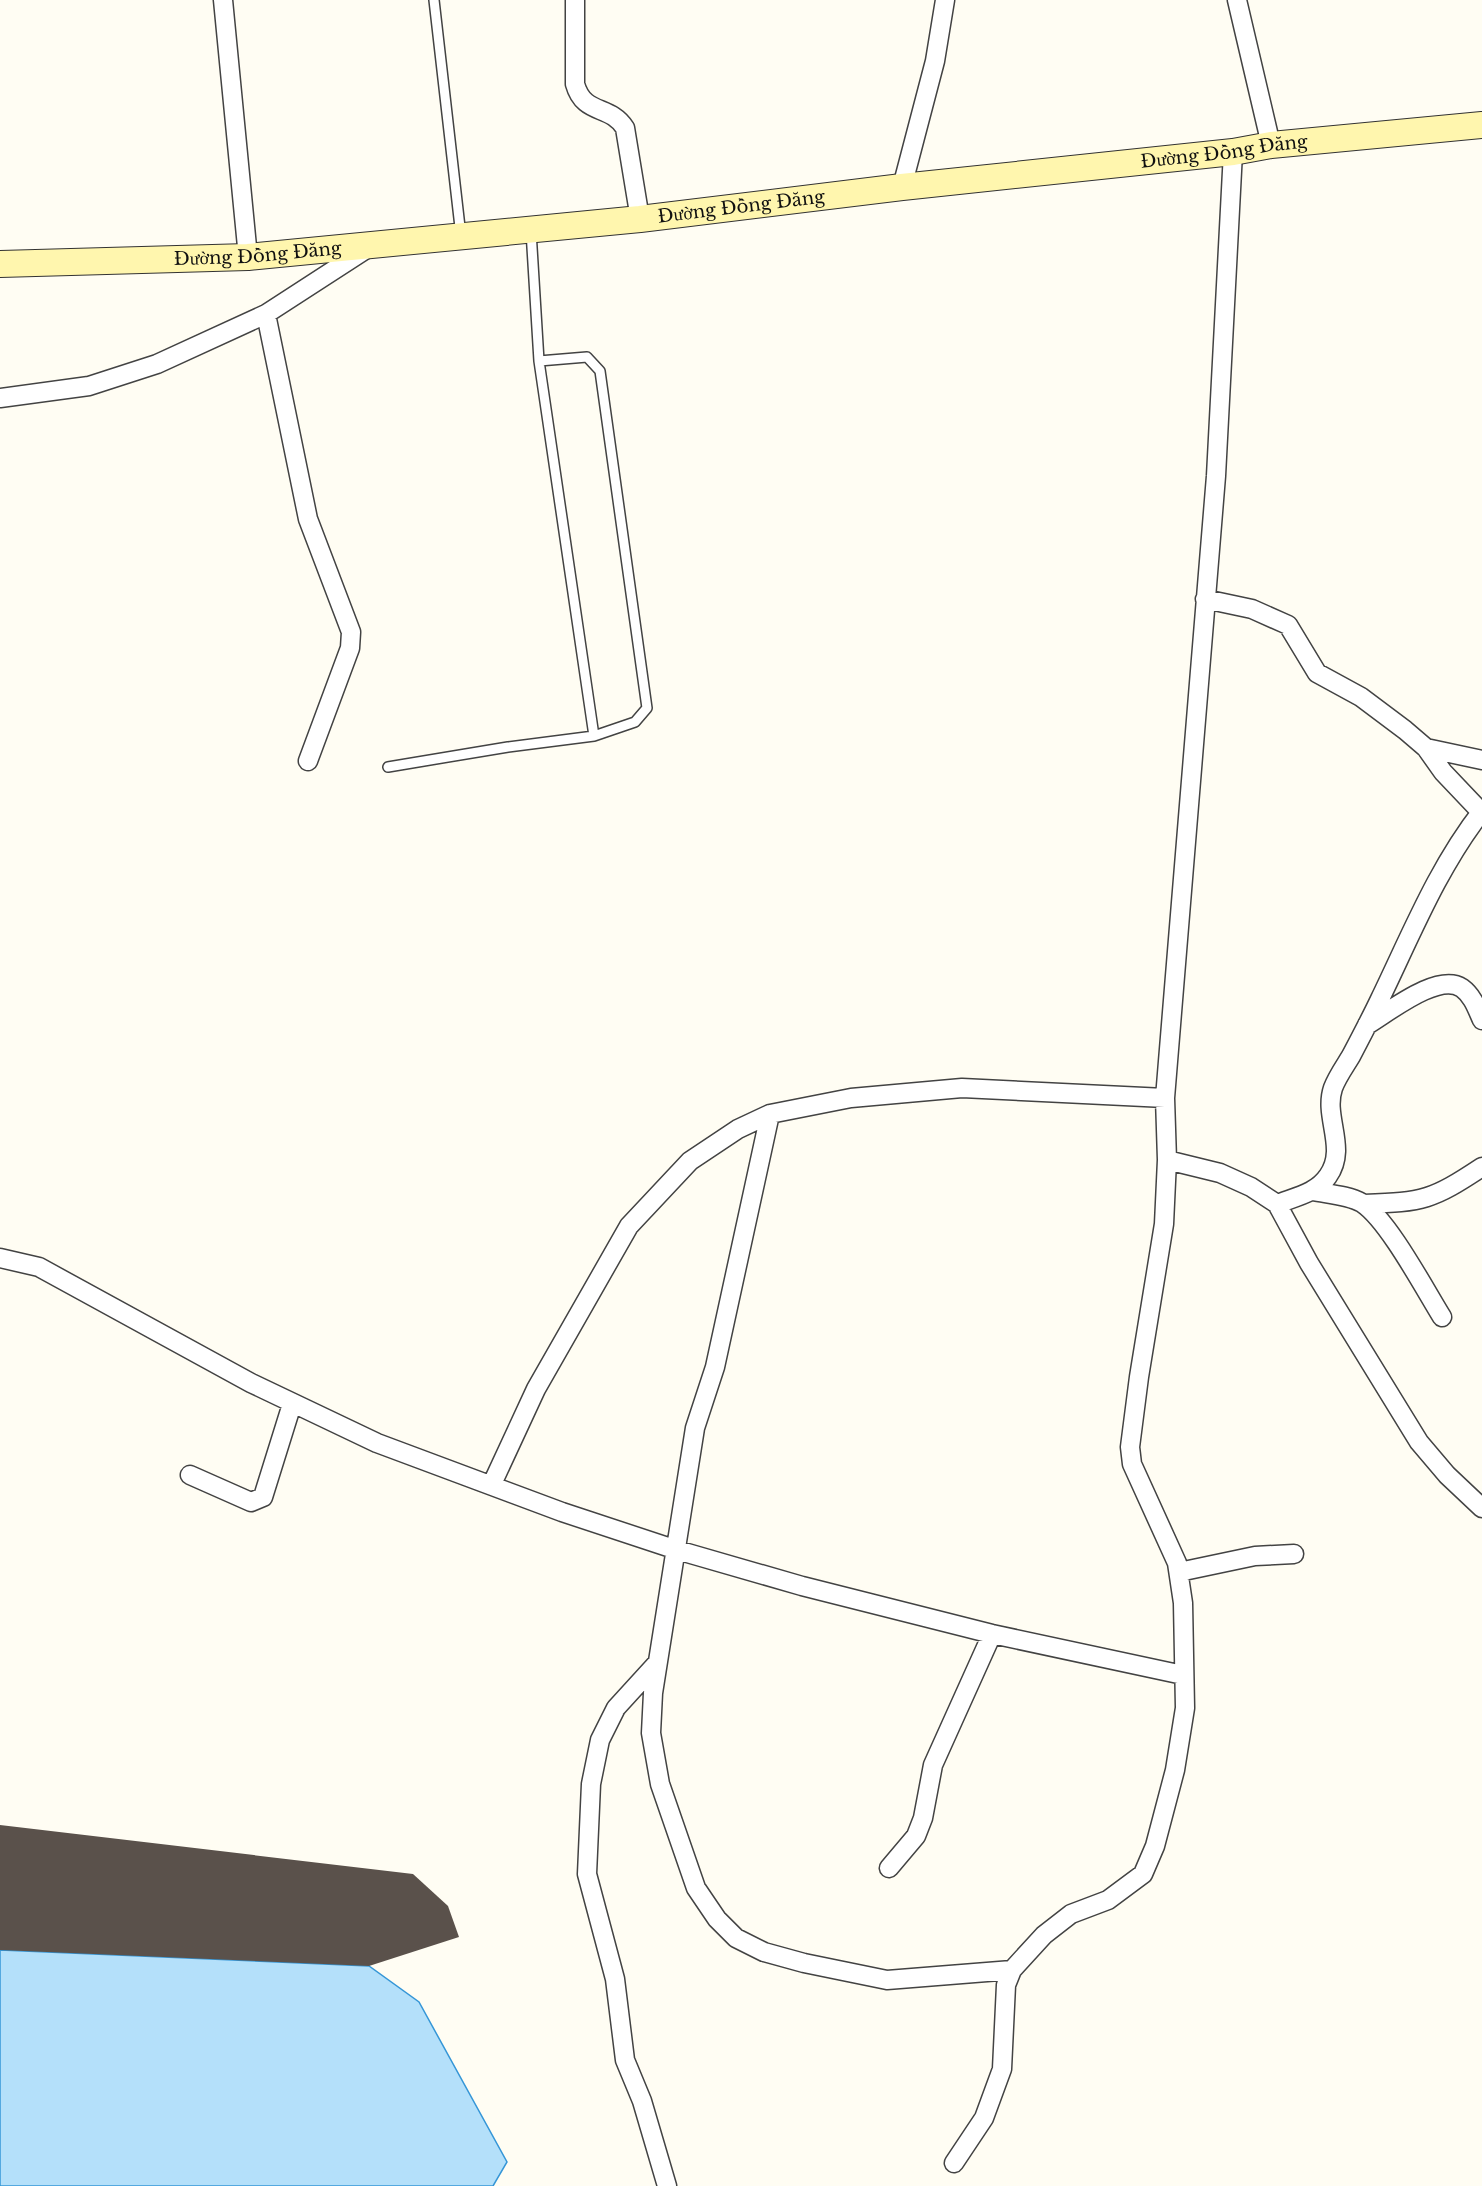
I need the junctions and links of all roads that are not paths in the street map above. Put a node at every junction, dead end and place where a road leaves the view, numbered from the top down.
1 (223, 0) edge
2 (434, 0) edge
3 (574, 0) edge
4 (945, 0) edge
5 (1237, 0) edge
6 (1482, 125) edge
7 (1271, 145) junction
8 (1233, 152) junction
9 (902, 187) junction
10 (640, 219) junction
11 (531, 229) junction
12 (461, 236) junction
13 (372, 246) junction
14 (248, 257) junction
15 (0, 264) edge
16 (266, 314) junction
17 (539, 361) junction
18 (0, 398) edge
19 (1205, 599) junction
20 (594, 736) junction
21 (1426, 748) junction
22 (1482, 760) edge
23 (308, 761) dead end
24 (388, 767) dead end
25 (1482, 811) edge
26 (1482, 1020) edge
27 (1367, 1024) junction
28 (1165, 1098) junction
29 (770, 1114) junction
30 (1167, 1160) junction
31 (1482, 1167) edge
32 (1313, 1191) junction
33 (1277, 1203) junction
34 (1364, 1204) junction
35 (0, 1258) edge
36 (1442, 1317) dead end
37 (292, 1404) junction
38 (190, 1475) dead end
39 (492, 1484) junction
40 (1482, 1508) edge
41 (677, 1550) junction
42 (1294, 1554) dead end
43 (1179, 1572) junction
44 (992, 1635) junction
45 (658, 1662) junction
46 (1183, 1675) junction
47 (889, 1868) dead end
48 (1012, 1970) junction
49 (954, 2163) dead end
50 (667, 2186) edge

1 - 14 street
2 - 12 lane
3 - 10 street
4 - 9 street
5 - 7 street
6 - 7 main road, Đường Đồng Đăng
7 - 8 main road, Đường Đồng Đăng
8 - 9 main road, Đường Đồng Đăng
8 - 19 street
9 - 10 main road, Đường Đồng Đăng
10 - 11 main road, Đường Đồng Đăng
11 - 12 main road, Đường Đồng Đăng
11 - 17 lane
12 - 13 main road, Đường Đồng Đăng
13 - 14 main road, Đường Đồng Đăng
13 - 16 street
14 - 15 main road, Đường Đồng Đăng
16 - 18 street
16 - 23 street
17 - 20 lane
17 - 20 lane
19 - 21 street
19 - 28 street
20 - 24 lane
21 - 22 street
21 - 25 street
25 - 27 street
26 - 27 street
27 - 32 street
28 - 29 street
28 - 30 street
29 - 39 street
29 - 41 street
30 - 33 street
30 - 43 street
31 - 34 street
32 - 33 street
32 - 34 street
33 - 40 street
34 - 36 street
35 - 37 street
37 - 38 street
37 - 39 street
39 - 41 street
41 - 44 street
41 - 45 street
42 - 43 street
43 - 46 street
44 - 46 street
44 - 47 street
45 - 48 street
45 - 50 street
46 - 48 street
48 - 49 street

